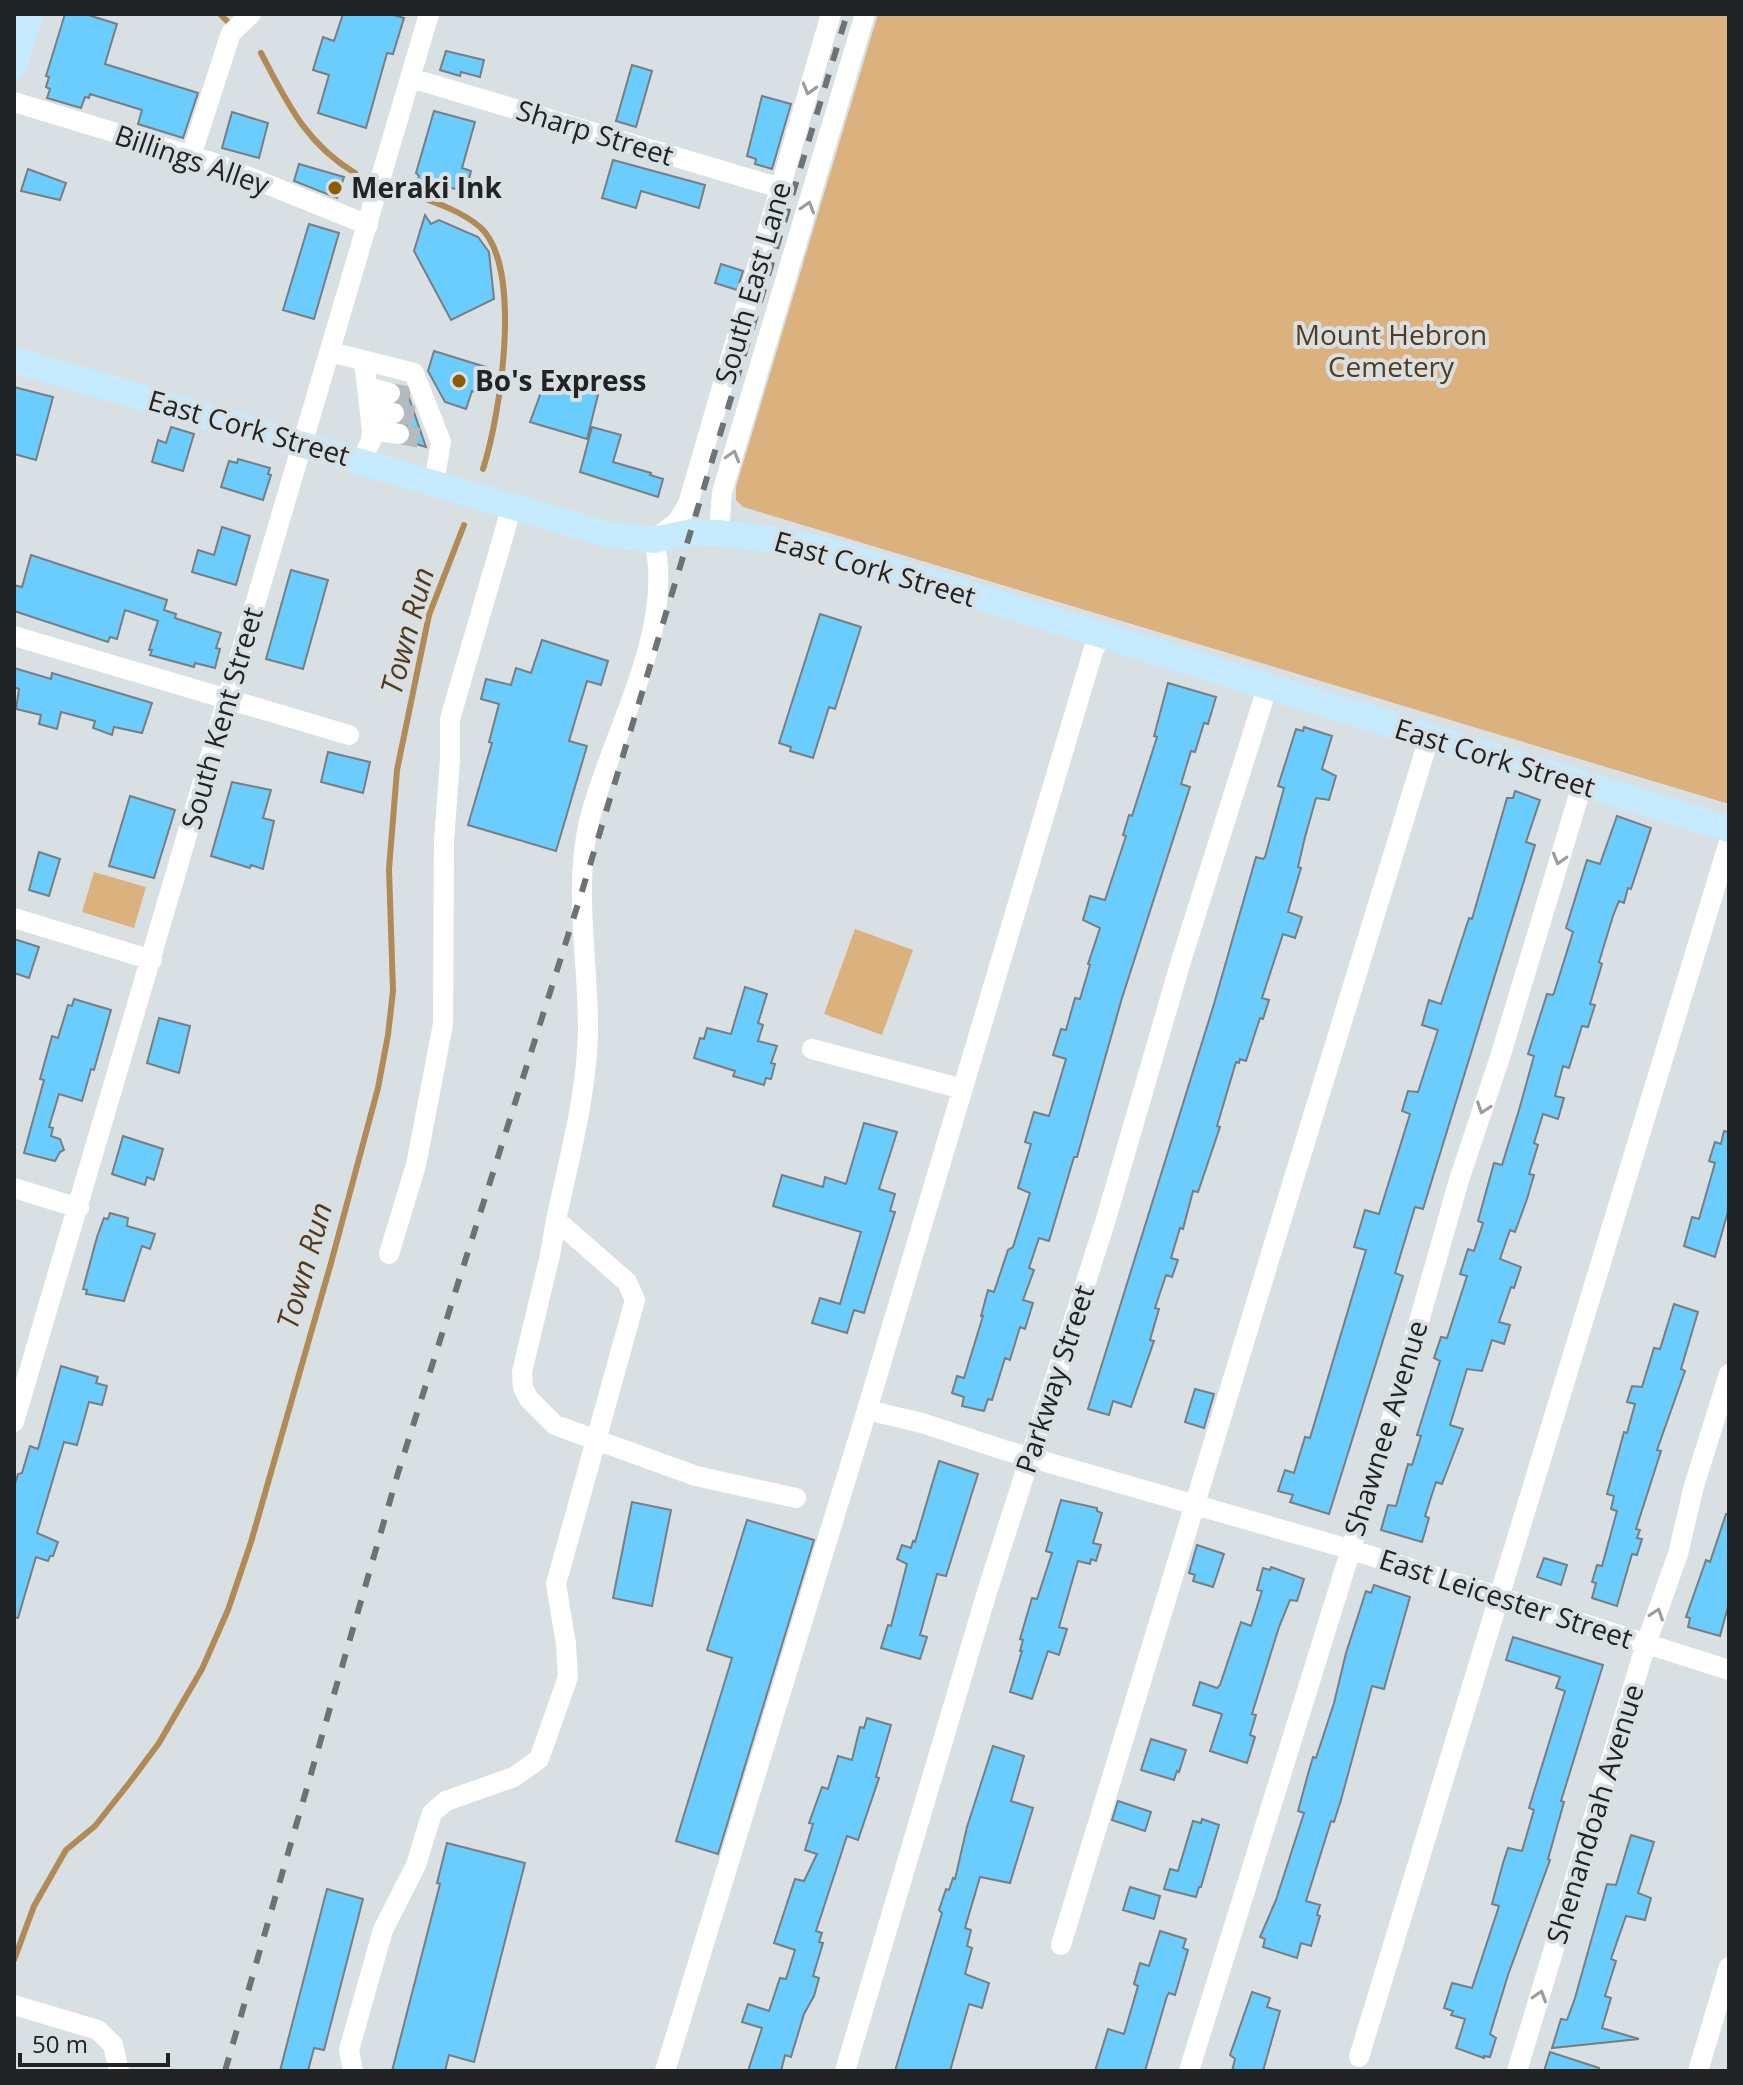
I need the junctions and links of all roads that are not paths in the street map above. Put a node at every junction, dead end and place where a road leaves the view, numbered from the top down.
1 (30, 14) edge
2 (251, 14) edge
3 (429, 14) edge
4 (831, 14) edge
5 (865, 14) edge
6 (14, 66) edge
7 (411, 78) junction
8 (14, 102) edge
9 (191, 156) junction
10 (780, 188) junction
11 (368, 225) junction
12 (330, 352) junction
13 (14, 360) edge
14 (364, 361) junction
15 (367, 387) junction
16 (371, 420) junction
17 (399, 434) tunnel mouth
18 (303, 444) junction
19 (361, 461) junction
20 (434, 483) junction
21 (512, 506) junction
22 (719, 533) junction
23 (654, 540) junction
24 (14, 636) edge
25 (1103, 637) junction
26 (1267, 688) junction
27 (227, 700) junction
28 (349, 735) dead end
29 (1429, 738) junction
30 (1582, 785) junction
31 (1729, 829) edge
32 (1729, 842) edge
33 (14, 918) edge
34 (152, 960) junction
35 (812, 1049) dead end
36 (963, 1089) junction
37 (14, 1188) edge
38 (79, 1208) junction
39 (556, 1220) junction
40 (389, 1254) dead end
41 (1729, 1374) edge
42 (867, 1410) junction
43 (14, 1422) edge
44 (594, 1441) junction
45 (1029, 1457) junction
46 (796, 1498) dead end
47 (1196, 1505) junction
48 (1349, 1549) junction
49 (1499, 1597) junction
50 (1646, 1644) junction
51 (1729, 1670) edge
52 (1061, 1945) dead end
53 (1729, 1967) edge
54 (14, 2005) edge
55 (1359, 2057) dead end
56 (119, 2071) edge
57 (353, 2071) edge
58 (665, 2071) edge
59 (845, 2071) edge
60 (1189, 2071) edge
61 (1517, 2071) edge
62 (1698, 2071) edge

1 - 6 main road
2 - 9 street
3 - 7 street, South Kent Street
4 -> 10 street, South East Lane
22 -> 5 street, South East Lane
7 - 10 street, Sharp Street
7 - 11 street, South Kent Street
8 - 9 street, Billings Alley
9 - 11 street, Billings Alley
10 - 23 street, South East Lane
11 - 12 street, South Kent Street
12 - 14 street
12 - 18 street, South Kent Street
13 - 18 main road, East Cork Street
14 - 15 street
14 - 20 street
15 - 16 street
15 - 16 street
16 - 17 street
16 - 19 street
18 - 19 main road, East Cork Street
18 - 27 street, South Kent Street
19 - 20 main road, East Cork Street
20 - 21 main road, East Cork Street
21 - 23 main road, East Cork Street
21 - 40 street
22 - 23 main road, East Cork Street
22 - 25 main road, East Cork Street
23 - 39 street
24 - 27 street
25 - 26 main road, East Cork Street
25 - 36 street
26 - 29 main road, East Cork Street
26 - 45 street, Parkway Street
27 - 28 street
27 - 34 street, South Kent Street
29 - 30 main road, East Cork Street
29 - 47 street
30 - 31 main road, East Cork Street
30 -> 48 street, Shawnee Avenue
32 - 49 street
33 - 34 street
34 - 38 street, South Kent Street
35 - 36 street
36 - 42 street
37 - 38 street
38 - 43 street, South Kent Street
39 - 44 street
39 - 44 street
50 -> 41 street, Shenandoah Avenue
42 - 45 street, East Leicester Street
42 - 58 street
44 - 46 street
44 - 57 street
45 - 47 street, East Leicester Street
45 - 59 street, Parkway Street
47 - 48 street, East Leicester Street
47 - 52 street
48 - 49 street, East Leicester Street
48 - 60 street, Shawnee Avenue
49 - 50 street, East Leicester Street
49 - 55 street
50 - 51 street, East Leicester Street
61 -> 50 street, Shenandoah Avenue
53 - 62 street
54 - 56 street

